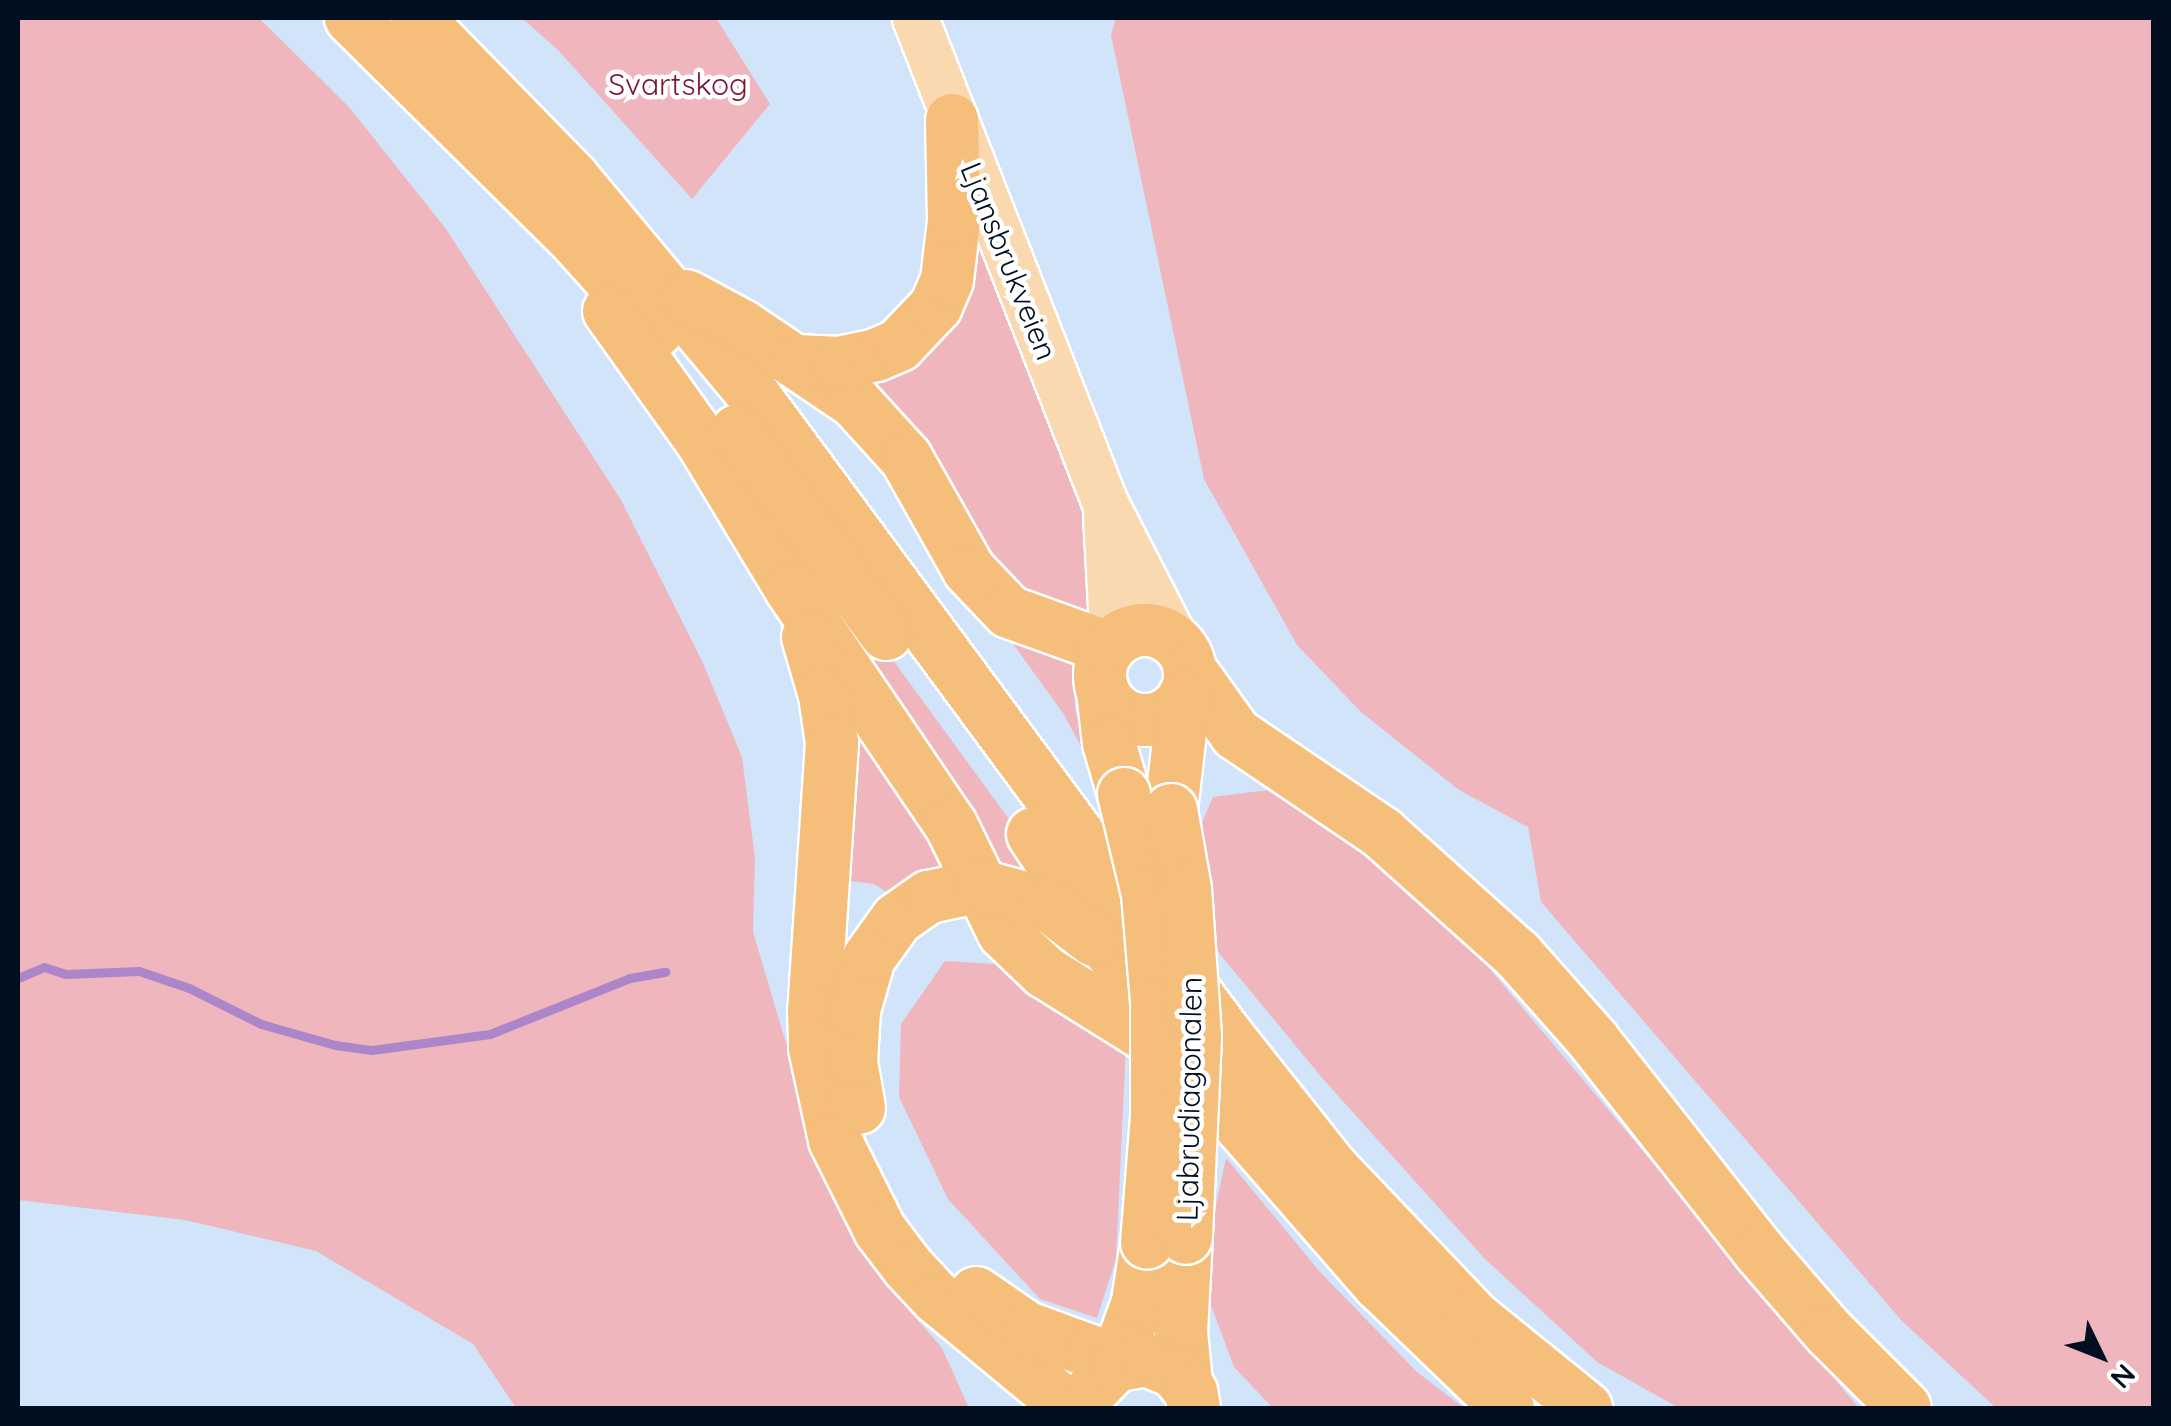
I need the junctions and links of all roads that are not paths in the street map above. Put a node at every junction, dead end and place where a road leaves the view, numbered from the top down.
1 (351, 18) edge
2 (416, 18) edge
3 (915, 18) edge
4 (952, 120) junction
5 (520, 189) junction
6 (665, 285) junction
7 (798, 361) junction
8 (1105, 503) junction
9 (790, 589) junction
10 (1108, 661) junction
11 (1183, 670) junction
12 (1148, 802) junction
13 (980, 886) junction
14 (1112, 953) junction
15 (1190, 1061) junction
16 (1166, 1240) junction
17 (1116, 1366) junction
18 (1190, 1396) edge
19 (1070, 1408) edge
20 (1087, 1408) edge
21 (1508, 1408) edge
22 (1586, 1408) edge
23 (1906, 1408) edge

1 - 5 highway
2 - 6 highway
3 - 4 main road, Ljansbrukveien
4 - 7 highway
4 - 8 main road, Ljansbrukveien
5 - 9 highway
5 - 14 highway
6 - 7 highway
6 - 22 highway
7 - 10 highway
8 - 10 main road, Ljansbrukveien
8 - 11 main road, Ljansbrukveien
9 - 13 highway
9 - 19 highway
10 - 11 highway
10 - 11 highway
10 - 12 highway, Ljabrudiagonalen
11 - 12 highway, Ljabrudiagonalen
11 - 23 highway
12 - 16 highway, Ljabrudiagonalen, bridge
13 - 14 highway
13 - 15 highway
13 - 17 highway
14 - 15 highway
15 - 21 highway
16 - 17 highway, Ljabrudiagonalen
16 - 18 highway, Ljabrudiagonalen
17 - 18 highway
17 - 20 highway, Ljabrudiagonalen

